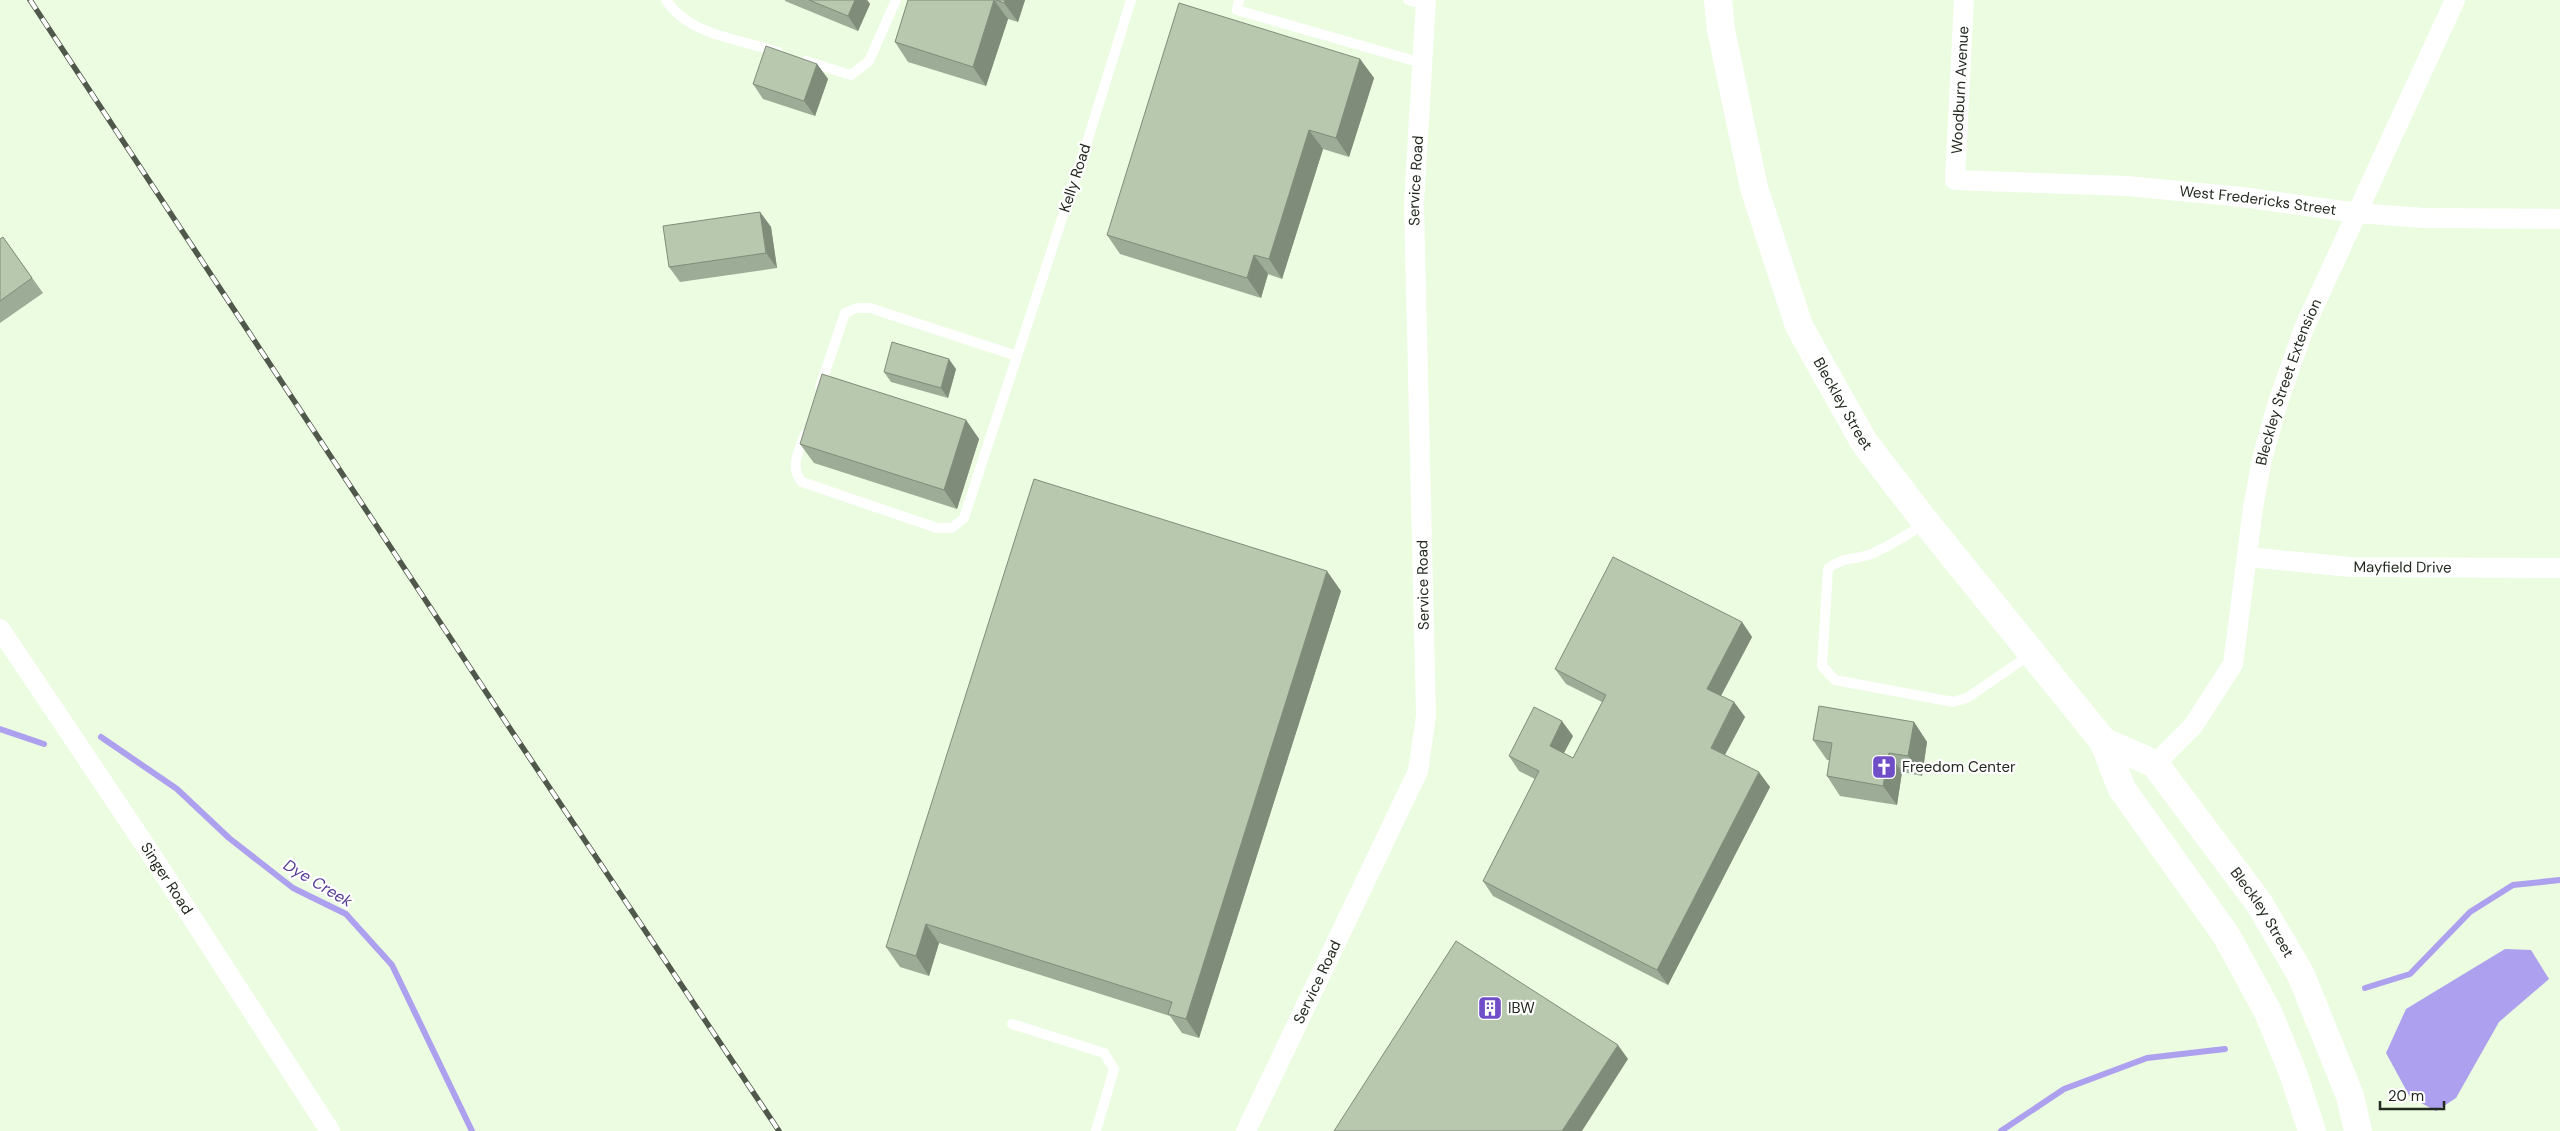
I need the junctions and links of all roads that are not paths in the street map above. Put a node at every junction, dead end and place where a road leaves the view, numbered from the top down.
1 (666, 0) edge
2 (896, 0) edge
3 (1131, 0) edge
4 (1239, 0) edge
5 (1718, 0) edge
6 (1964, 0) edge
7 (2455, 0) edge
8 (1420, 2) edge
9 (1422, 64) junction
10 (1955, 180) joint
11 (2357, 213) junction
12 (2560, 219) edge
13 (1017, 356) junction
14 (817, 397) edge
15 (808, 425) edge
16 (1926, 523) junction
17 (2247, 557) junction
18 (2560, 568) edge
19 (0, 628) edge
20 (2031, 654) junction
21 (2102, 742) junction
22 (2155, 764) junction
23 (1012, 1024) dead end
24 (330, 1131) edge
25 (1096, 1131) edge
26 (1246, 1131) edge
27 (2312, 1131) edge
28 (2358, 1131) edge

1 - 2 lane
3 - 13 lane, Kelly Road
4 - 9 lane
5 - 16 street, Bleckley Street
6 - 10 street, Woodburn Avenue
7 - 11 street, Bleckley Street Extension
8 - 9 street, Service Road
9 - 26 street, Service Road
10 - 11 street, West Fredericks Street
11 - 12 street, West Fredericks Street
11 - 17 street, Bleckley Street Extension
13 - 14 lane
13 - 15 lane, Kelly Road
16 - 20 street, Bleckley Street
16 - 20 lane
17 - 18 street, Mayfield Drive
17 - 22 street, Bleckley Street Extension
19 - 24 street, Singer Road
20 - 21 street, Bleckley Street
21 - 22 street, Bleckley Street
21 - 27 street, Bleckley Street
22 - 28 street, Bleckley Street
23 - 25 lane

